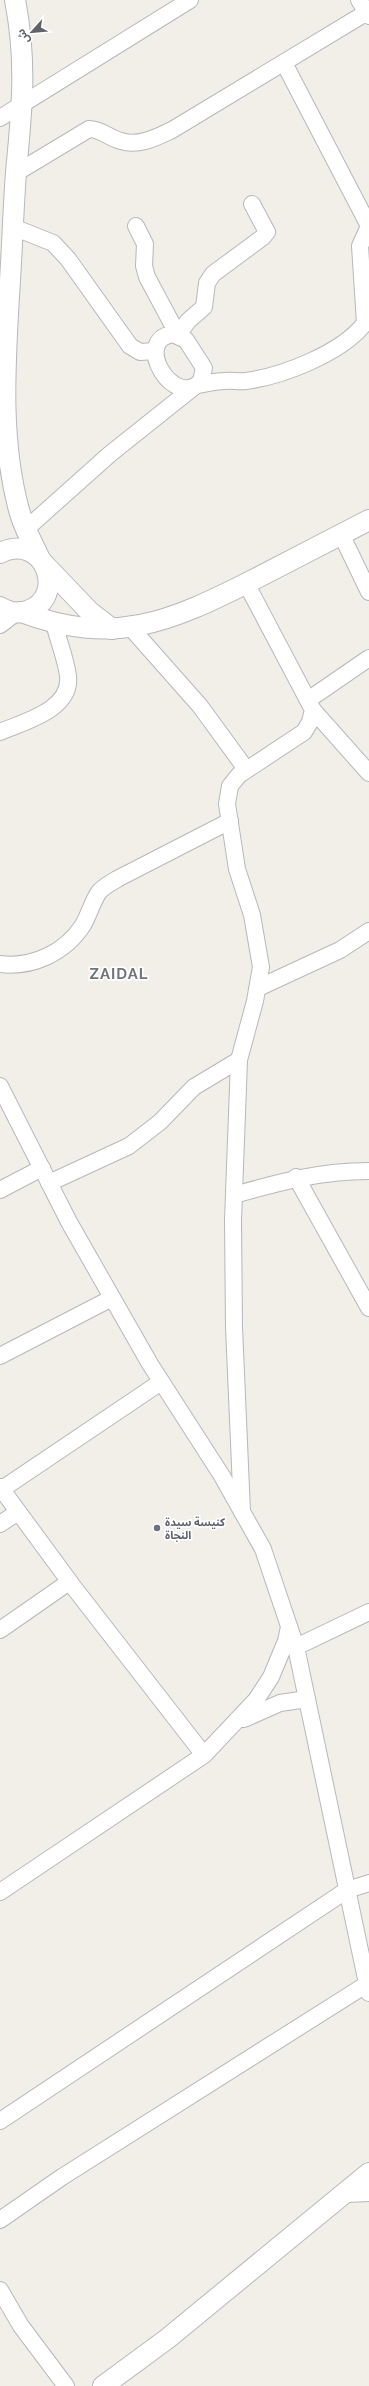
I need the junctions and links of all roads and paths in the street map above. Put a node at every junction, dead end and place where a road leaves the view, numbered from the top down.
1 (15, 0) edge
2 (190, 0) edge
3 (366, 10) edge
4 (284, 63) junction
5 (23, 104) junction
6 (0, 118) edge
7 (16, 173) junction
8 (252, 204) dead end
9 (136, 226) dead end
10 (369, 226) edge
11 (13, 227) junction
12 (178, 335) junction
13 (155, 351) junction
14 (196, 386) junction
15 (19, 510) junction
16 (369, 520) edge
17 (26, 529) junction
18 (341, 534) junction
19 (4, 551) edge
20 (42, 561) junction
21 (246, 583) junction
22 (369, 592) edge
23 (13, 611) edge
24 (54, 623) junction
25 (0, 625) edge
26 (121, 628) junction
27 (369, 658) edge
28 (310, 705) junction
29 (0, 732) edge
30 (246, 769) junction
31 (369, 773) edge
32 (230, 821) junction
33 (369, 931) edge
34 (0, 964) edge
35 (258, 988) junction
36 (239, 1060) junction
37 (0, 1086) edge
38 (42, 1168) junction
39 (369, 1171) edge
40 (296, 1177) junction
41 (49, 1183) junction
42 (0, 1190) edge
43 (234, 1195) junction
44 (112, 1298) junction
45 (369, 1308) edge
46 (0, 1356) edge
47 (161, 1382) junction
48 (1, 1488) edge
49 (18, 1512) junction
50 (242, 1512) junction
51 (0, 1524) edge
52 (70, 1582) junction
53 (369, 1612) edge
54 (289, 1626) junction
55 (0, 1630) edge
56 (296, 1647) junction
57 (306, 1699) junction
58 (234, 1724) junction
59 (204, 1755) junction
60 (369, 1883) edge
61 (347, 1890) junction
62 (0, 1892) edge
63 (368, 1988) edge
64 (0, 2121) edge
65 (369, 2174) edge
66 (369, 2193) edge
67 (346, 2194) junction
68 (0, 2220) edge
69 (0, 2290) edge
70 (66, 2386) edge
71 (103, 2386) edge

1 - 5 street
2 - 5 street
3 - 4 street
4 - 7 street
4 - 10 street
5 - 6 street
5 - 7 street
7 - 11 street
8 - 12 street
9 - 12 street
10 - 14 street
11 - 13 street
11 - 15 street
12 - 13 street
12 - 14 street
13 - 14 street
14 - 17 street
15 - 17 street
15 - 19 street
16 - 18 street
17 - 20 street
18 - 21 street
18 - 22 street
19 - 20 street
20 - 23 street
20 - 26 street
21 - 26 street
21 - 28 street
23 - 24 street
23 - 25 street
24 - 26 street
24 - 29 street
26 - 30 street
27 - 28 street
28 - 30 street
28 - 31 street
30 - 32 street
32 - 34 street
32 - 35 street
33 - 35 street
35 - 36 street
36 - 41 street
36 - 43 street
37 - 38 street
38 - 41 street
38 - 42 street
39 - 40 street
40 - 43 street
40 - 45 street
41 - 44 street
43 - 50 street
44 - 46 street
44 - 47 street
47 - 48 street
47 - 50 street
48 - 49 street
49 - 51 street
49 - 52 street
50 - 54 street
52 - 55 street
52 - 59 street
53 - 56 street
54 - 56 street
54 - 58 street
56 - 57 street
57 - 58 street
57 - 61 street
58 - 59 street
59 - 62 street
60 - 61 street
61 - 63 street
61 - 64 street
63 - 68 street
65 - 67 street
66 - 67 street
67 - 71 street
69 - 70 street

